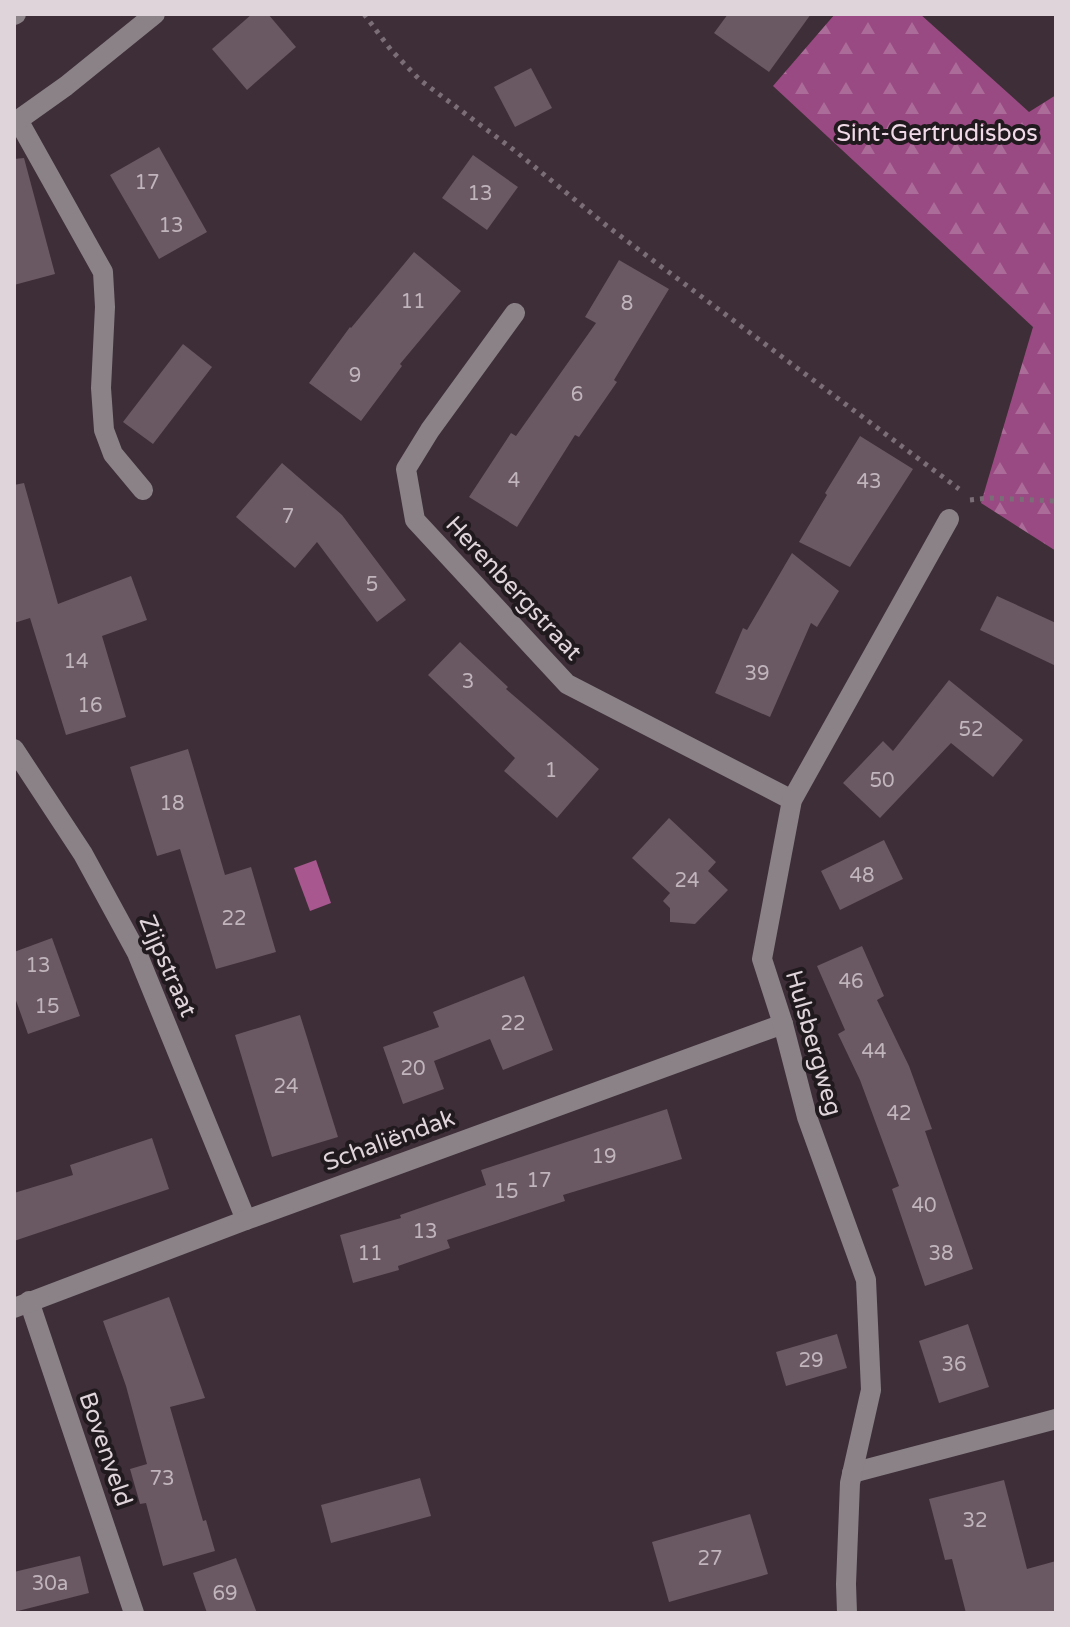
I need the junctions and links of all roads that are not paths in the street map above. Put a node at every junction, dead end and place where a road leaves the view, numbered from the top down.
1 (155, 14) edge
2 (16, 121) edge
3 (515, 313) dead end
4 (143, 490) dead end
5 (949, 519) dead end
6 (14, 749) edge
7 (792, 800) junction
8 (783, 1024) junction
9 (246, 1220) junction
10 (22, 1305) edge
11 (1056, 1419) edge
12 (852, 1473) junction
13 (134, 1613) edge
14 (847, 1613) edge

1 - 2 street
2 - 4 street
3 - 7 street, Herenbergstraat
5 - 7 street, Hulsbergweg
6 - 9 street, Zijpstraat
7 - 8 street, Hulsbergweg
8 - 9 street, Schaliëndak
8 - 12 street, Hulsbergweg
9 - 10 street, Schaliëndak
10 - 13 street, Bovenveld
11 - 12 street
12 - 14 street, Hulsbergweg

